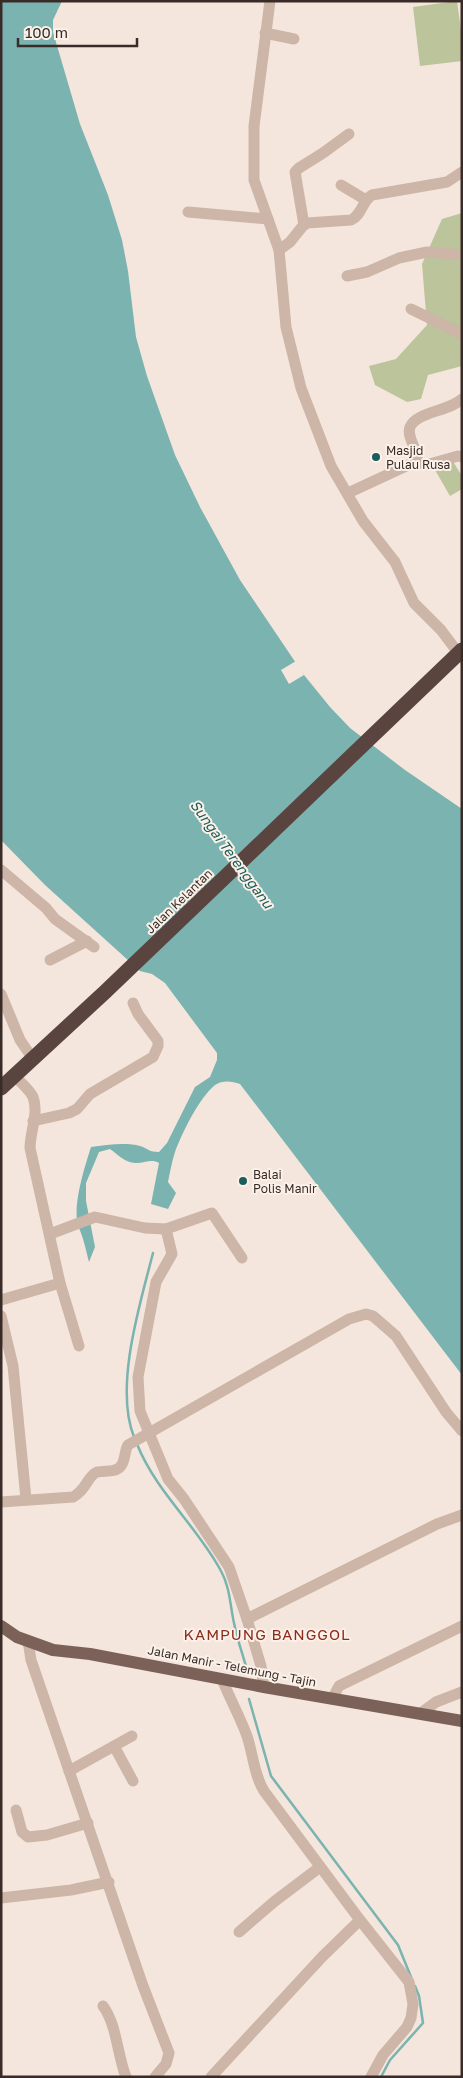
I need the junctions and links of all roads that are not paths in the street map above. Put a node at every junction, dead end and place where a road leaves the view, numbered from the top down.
1 (270, 1) edge
2 (266, 32) junction
3 (294, 39) dead end
4 (349, 134) dead end
5 (462, 172) edge
6 (341, 185) dead end
7 (366, 200) junction
8 (188, 212) dead end
9 (268, 218) junction
10 (304, 225) junction
11 (279, 250) junction
12 (462, 255) edge
13 (347, 276) dead end
14 (411, 310) dead end
15 (462, 334) edge
16 (462, 398) edge
17 (462, 457) edge
18 (417, 462) junction
19 (348, 493) junction
20 (461, 653) edge
21 (1, 870) edge
22 (50, 960) dead end
23 (1, 994) edge
24 (133, 1003) dead end
25 (33, 1059) junction
26 (15, 1076) junction
27 (1, 1088) edge
28 (33, 1121) junction
29 (166, 1229) junction
30 (50, 1234) junction
31 (242, 1258) dead end
32 (60, 1282) junction
33 (1, 1300) edge
34 (1, 1316) edge
35 (79, 1346) dead end
36 (462, 1431) edge
37 (147, 1435) junction
38 (26, 1499) junction
39 (1, 1502) edge
40 (462, 1515) edge
41 (247, 1619) junction
42 (1, 1626) edge
43 (462, 1626) edge
44 (7, 1636) edge
45 (28, 1642) junction
46 (222, 1679) junction
47 (264, 1688) junction
48 (462, 1692) edge
49 (332, 1699) junction
50 (421, 1714) junction
51 (462, 1721) edge
52 (132, 1736) dead end
53 (114, 1746) junction
54 (69, 1771) junction
55 (133, 1781) dead end
56 (16, 1810) dead end
57 (88, 1823) junction
58 (320, 1867) junction
59 (109, 1882) junction
60 (1, 1898) edge
61 (360, 1920) junction
62 (239, 1932) dead end
63 (103, 2006) dead end
64 (126, 2077) edge
65 (154, 2077) edge
66 (211, 2077) edge
67 (372, 2077) edge

1 - 2 street
2 - 3 street
2 - 9 street
4 - 10 street
5 - 7 street
6 - 7 street
7 - 10 street
8 - 9 street
9 - 11 street
10 - 11 street
11 - 19 street
12 - 13 street
14 - 15 street
16 - 18 street
17 - 18 street
18 - 19 street
19 - 20 street
20 - 25 highway, Jalan Kelantan
21 - 22 street
23 - 25 street
24 - 28 street
25 - 26 highway, Jalan Kelantan
26 - 27 highway, Jalan Kelantan
26 - 28 street
28 - 30 street
29 - 30 street
29 - 31 street
29 - 37 street
30 - 32 street
32 - 33 street
32 - 35 street
34 - 38 street
36 - 37 street
37 - 38 street
37 - 41 street
38 - 39 street
40 - 41 street
41 - 47 street
42 - 44 main road, Jalan Manir - Telemung - Tajin
43 - 49 street
44 - 45 main road, Jalan Manir - Telemung - Tajin
45 - 46 main road, Jalan Manir - Telemung - Tajin
45 - 54 street
46 - 47 main road, Jalan Manir - Telemung - Tajin
46 - 58 street
47 - 49 main road, Jalan Manir - Telemung - Tajin
48 - 50 street
49 - 50 main road, Jalan Manir - Telemung - Tajin
50 - 51 main road, Jalan Manir - Telemung - Tajin
52 - 53 street
53 - 54 street
53 - 55 street
54 - 57 street
56 - 57 street
57 - 59 street
58 - 61 street
58 - 62 street
59 - 60 street
59 - 65 street
61 - 66 street
61 - 67 street
63 - 64 street

